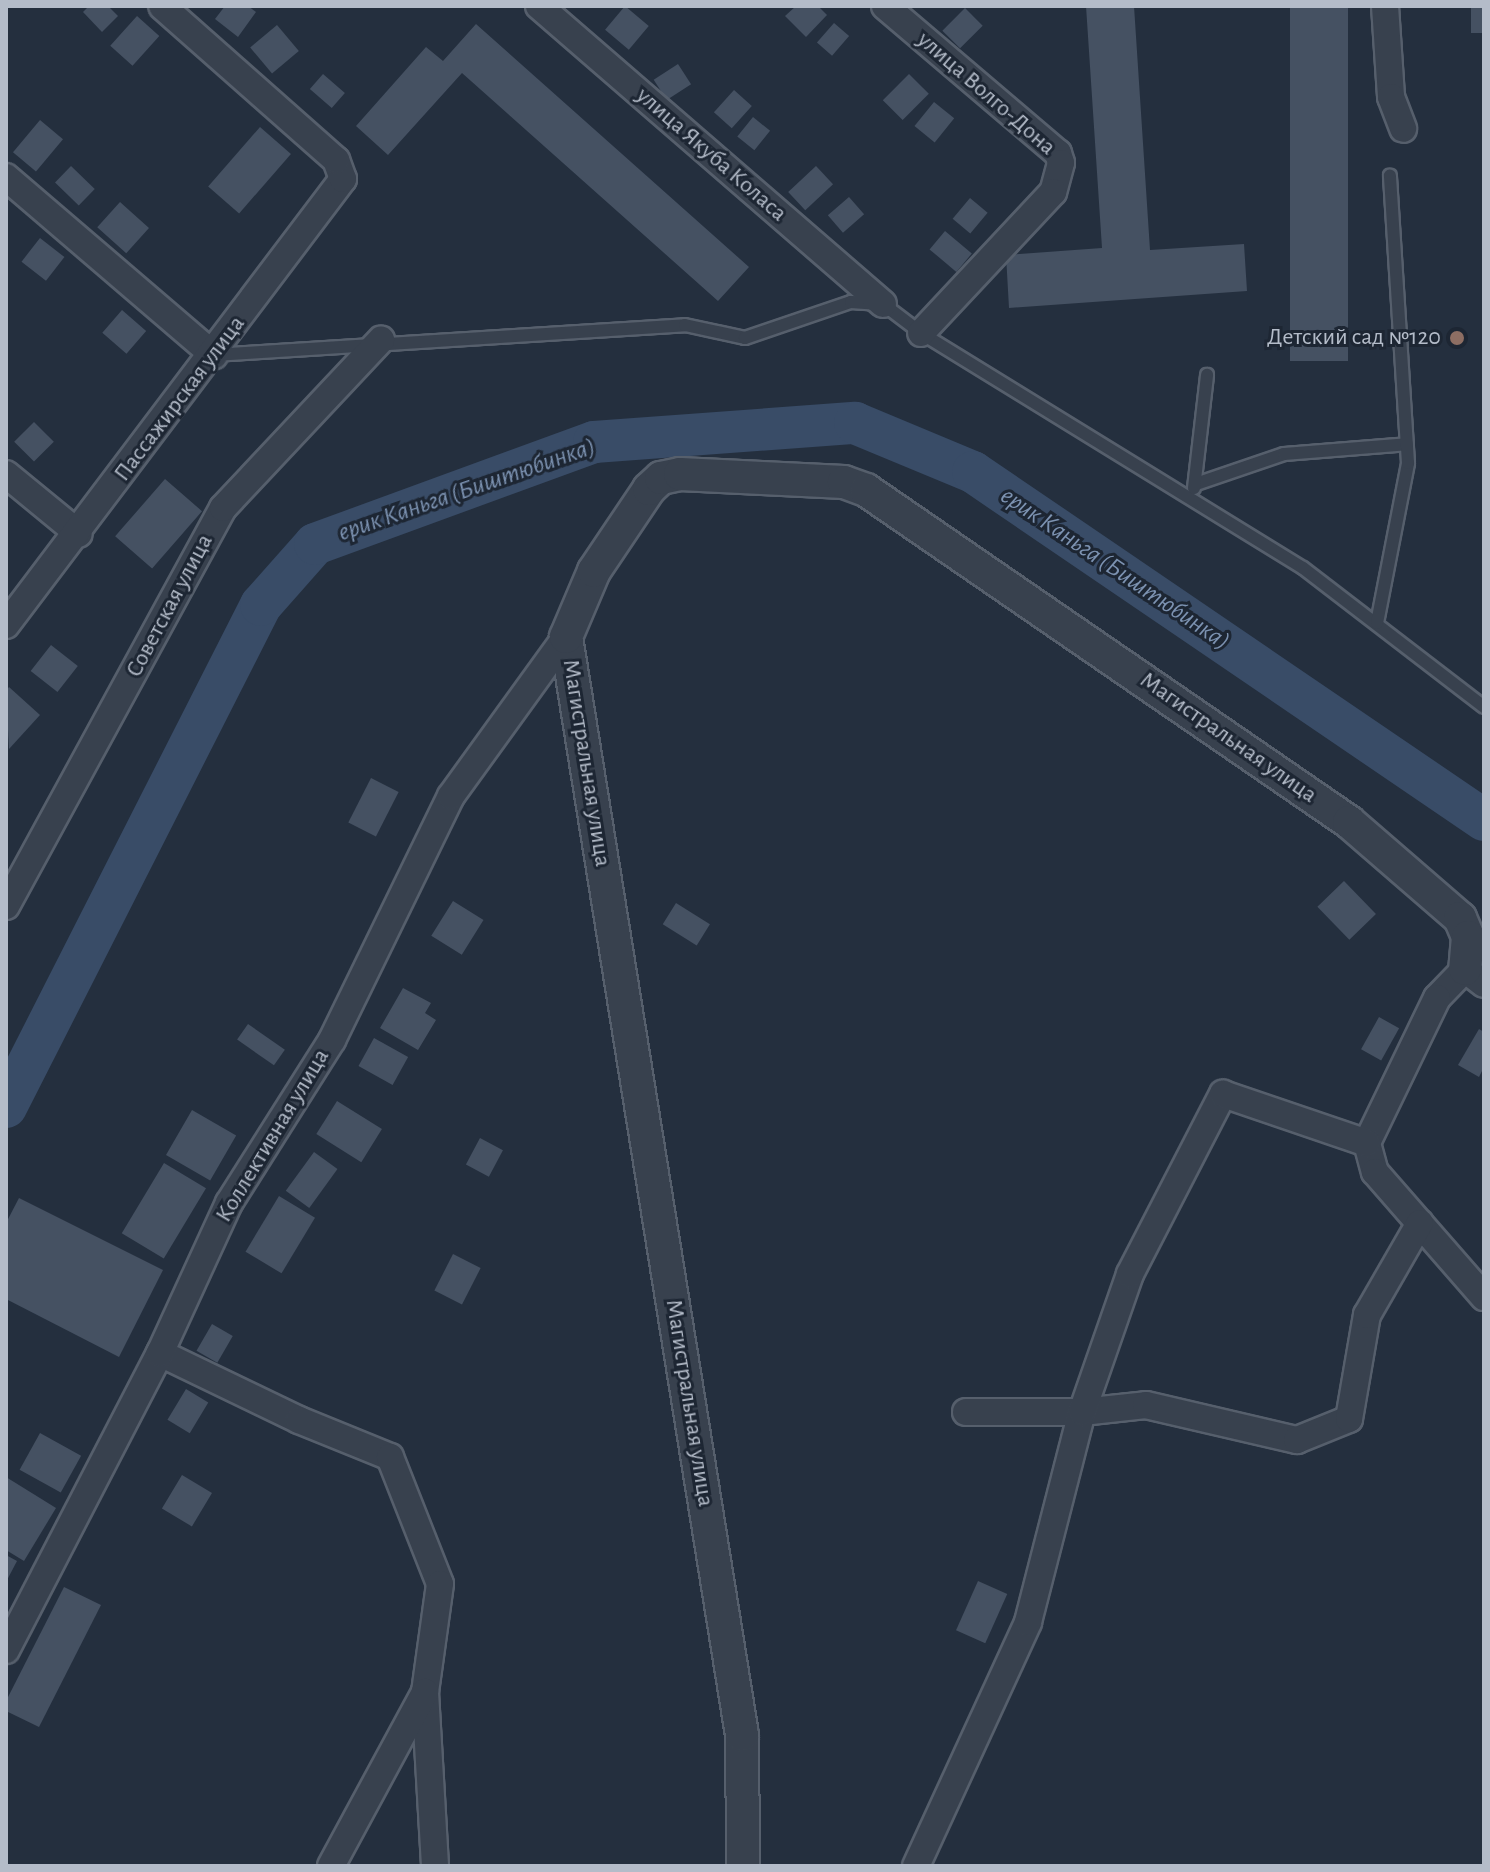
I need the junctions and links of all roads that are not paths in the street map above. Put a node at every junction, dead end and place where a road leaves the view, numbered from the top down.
1 (162, 6) edge
2 (539, 6) edge
3 (885, 6) edge
4 (1385, 6) edge
5 (1403, 129) dead end
6 (1390, 176) dead end
7 (6, 177) edge
8 (883, 304) junction
9 (921, 333) junction
10 (381, 340) junction
11 (214, 355) junction
12 (1207, 375) dead end
13 (1407, 444) junction
14 (6, 474) edge
15 (1196, 484) junction
16 (1190, 498) junction
17 (79, 534) junction
18 (1377, 623) junction
19 (6, 625) edge
20 (566, 637) junction
21 (1484, 707) edge
22 (6, 906) edge
23 (1474, 977) edge
24 (1367, 1143) junction
25 (1420, 1223) junction
26 (1484, 1297) edge
27 (160, 1353) junction
28 (966, 1412) dead end
29 (1082, 1412) junction
30 (6, 1650) edge
31 (425, 1692) junction
32 (331, 1866) edge
33 (435, 1866) edge
34 (743, 1866) edge
35 (916, 1866) edge

1 - 11 street, Пассажирская улица
2 - 8 street, улица Якуба Коласа
3 - 9 street, улица Волго-Дона
4 - 5 street
6 - 13 lane
7 - 11 street
8 - 9 lane
8 - 10 lane
9 - 16 lane
10 - 11 lane
10 - 22 street, Советская улица
11 - 17 street, Пассажирская улица
12 - 15 lane
13 - 15 lane
13 - 18 lane
14 - 17 street
15 - 16 lane
16 - 18 lane
17 - 19 street, Пассажирская улица
18 - 21 lane
20 - 23 street, Магистральная улица
20 - 27 street, Коллективная улица
20 - 34 street, Магистральная улица
23 - 24 street
24 - 25 street
24 - 29 street
25 - 26 street
25 - 29 street
27 - 30 street, Коллективная улица
27 - 31 street
28 - 29 street
29 - 35 street
31 - 32 street
31 - 33 street

